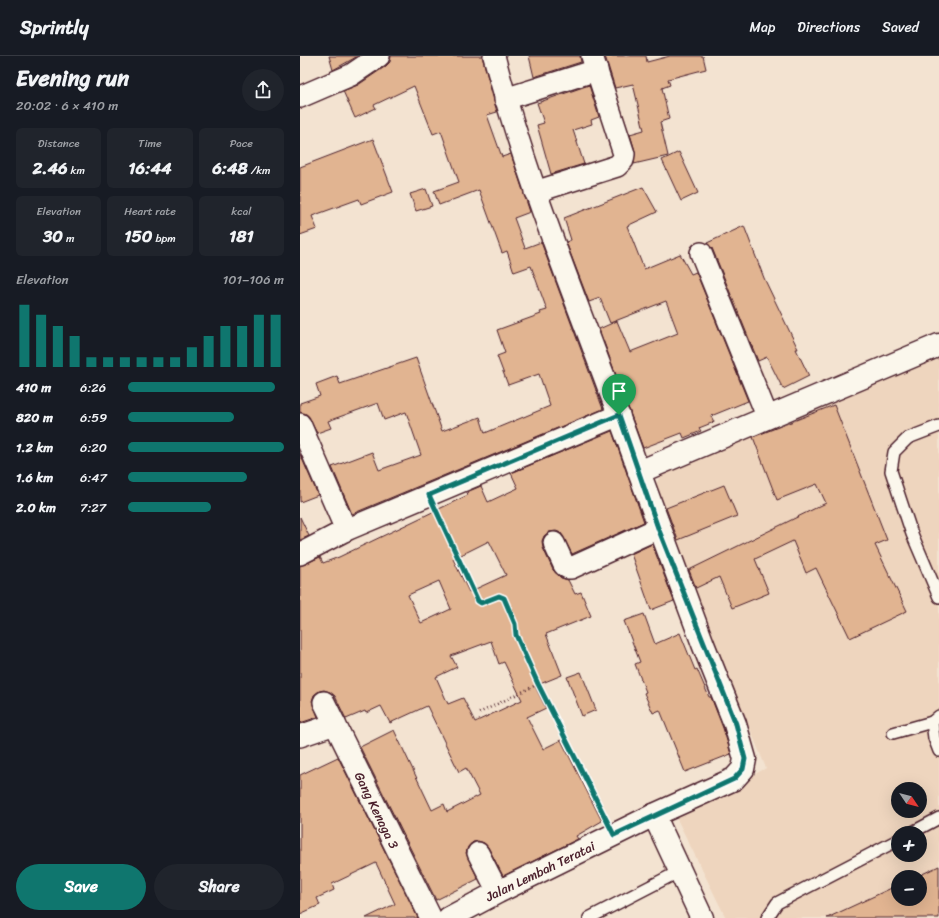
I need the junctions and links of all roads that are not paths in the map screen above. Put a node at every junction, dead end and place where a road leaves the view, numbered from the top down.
1 (379, 56) edge
2 (494, 56) edge
3 (594, 63) edge
4 (300, 98) edge
5 (505, 99) junction
6 (535, 192) junction
7 (701, 253) dead end
8 (939, 344) edge
9 (619, 415) junction
10 (767, 416) junction
11 (300, 424) edge
12 (939, 426) edge
13 (639, 472) junction
14 (658, 528) junction
15 (346, 530) junction
16 (554, 543) dead end
17 (300, 554) edge
18 (939, 597) edge
19 (324, 702) dead end
20 (935, 719) edge
21 (335, 724) junction
22 (893, 733) dead end
23 (300, 736) edge
24 (939, 751) edge
25 (654, 815) junction
26 (939, 818) edge
27 (924, 826) edge
28 (891, 844) edge
29 (478, 853) dead end
30 (680, 871) junction
31 (498, 892) junction
32 (431, 918) edge
33 (449, 918) edge
34 (589, 918) edge
35 (702, 918) edge
36 (767, 918) edge

1 - 4 street
2 - 5 street
3 - 5 street
3 - 6 street
5 - 6 street
6 - 9 street
7 - 10 street
8 - 10 street
9 - 13 street
9 - 15 street
10 - 13 street
11 - 15 street
12 - 18 lane
13 - 14 street, Jalan Lembah Teratai
14 - 16 street
14 - 25 street, Jalan Lembah Teratai
15 - 17 street
19 - 21 street, Gang Kenaga 3
20 - 22 lane
20 - 24 lane
21 - 23 street
21 - 32 street, Gang Kenaga 3
25 - 30 street
25 - 31 street, Jalan Lembah Teratai
26 - 27 lane
28 - 36 lane
29 - 31 street
30 - 34 lane
30 - 35 street
31 - 33 street, Jalan Lembah Teratai

